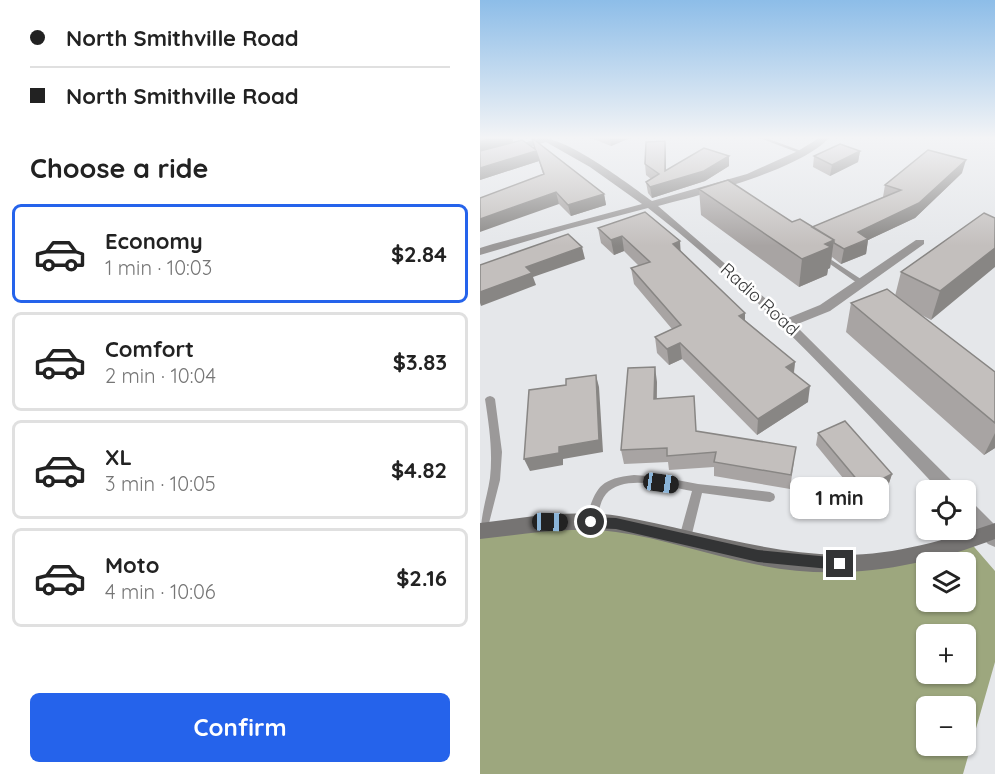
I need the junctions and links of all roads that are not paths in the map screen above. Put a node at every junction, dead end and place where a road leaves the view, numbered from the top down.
1 (607, 174) edge
2 (752, 174) edge
3 (716, 187) junction
4 (726, 193) edge
5 (651, 206) junction
6 (920, 242) dead end
7 (814, 251) edge
8 (480, 252) edge
9 (863, 283) junction
10 (788, 323) junction
11 (490, 399) dead end
12 (940, 480) edge
13 (698, 488) junction
14 (770, 497) dead end
15 (976, 518) edge
16 (591, 522) junction
17 (481, 531) edge
18 (993, 534) edge
19 (685, 538) junction

1 - 5 street, Radio Road
2 - 3 street
3 - 4 lane
3 - 5 street
5 - 8 street
5 - 10 street, Radio Road
6 - 9 street
7 - 9 lane
9 - 10 street
10 - 12 street, Radio Road
11 - 17 lane
13 - 14 lane
13 - 16 lane
13 - 19 lane
15 - 18 street
16 - 17 main road
16 - 19 main road
18 - 19 main road

